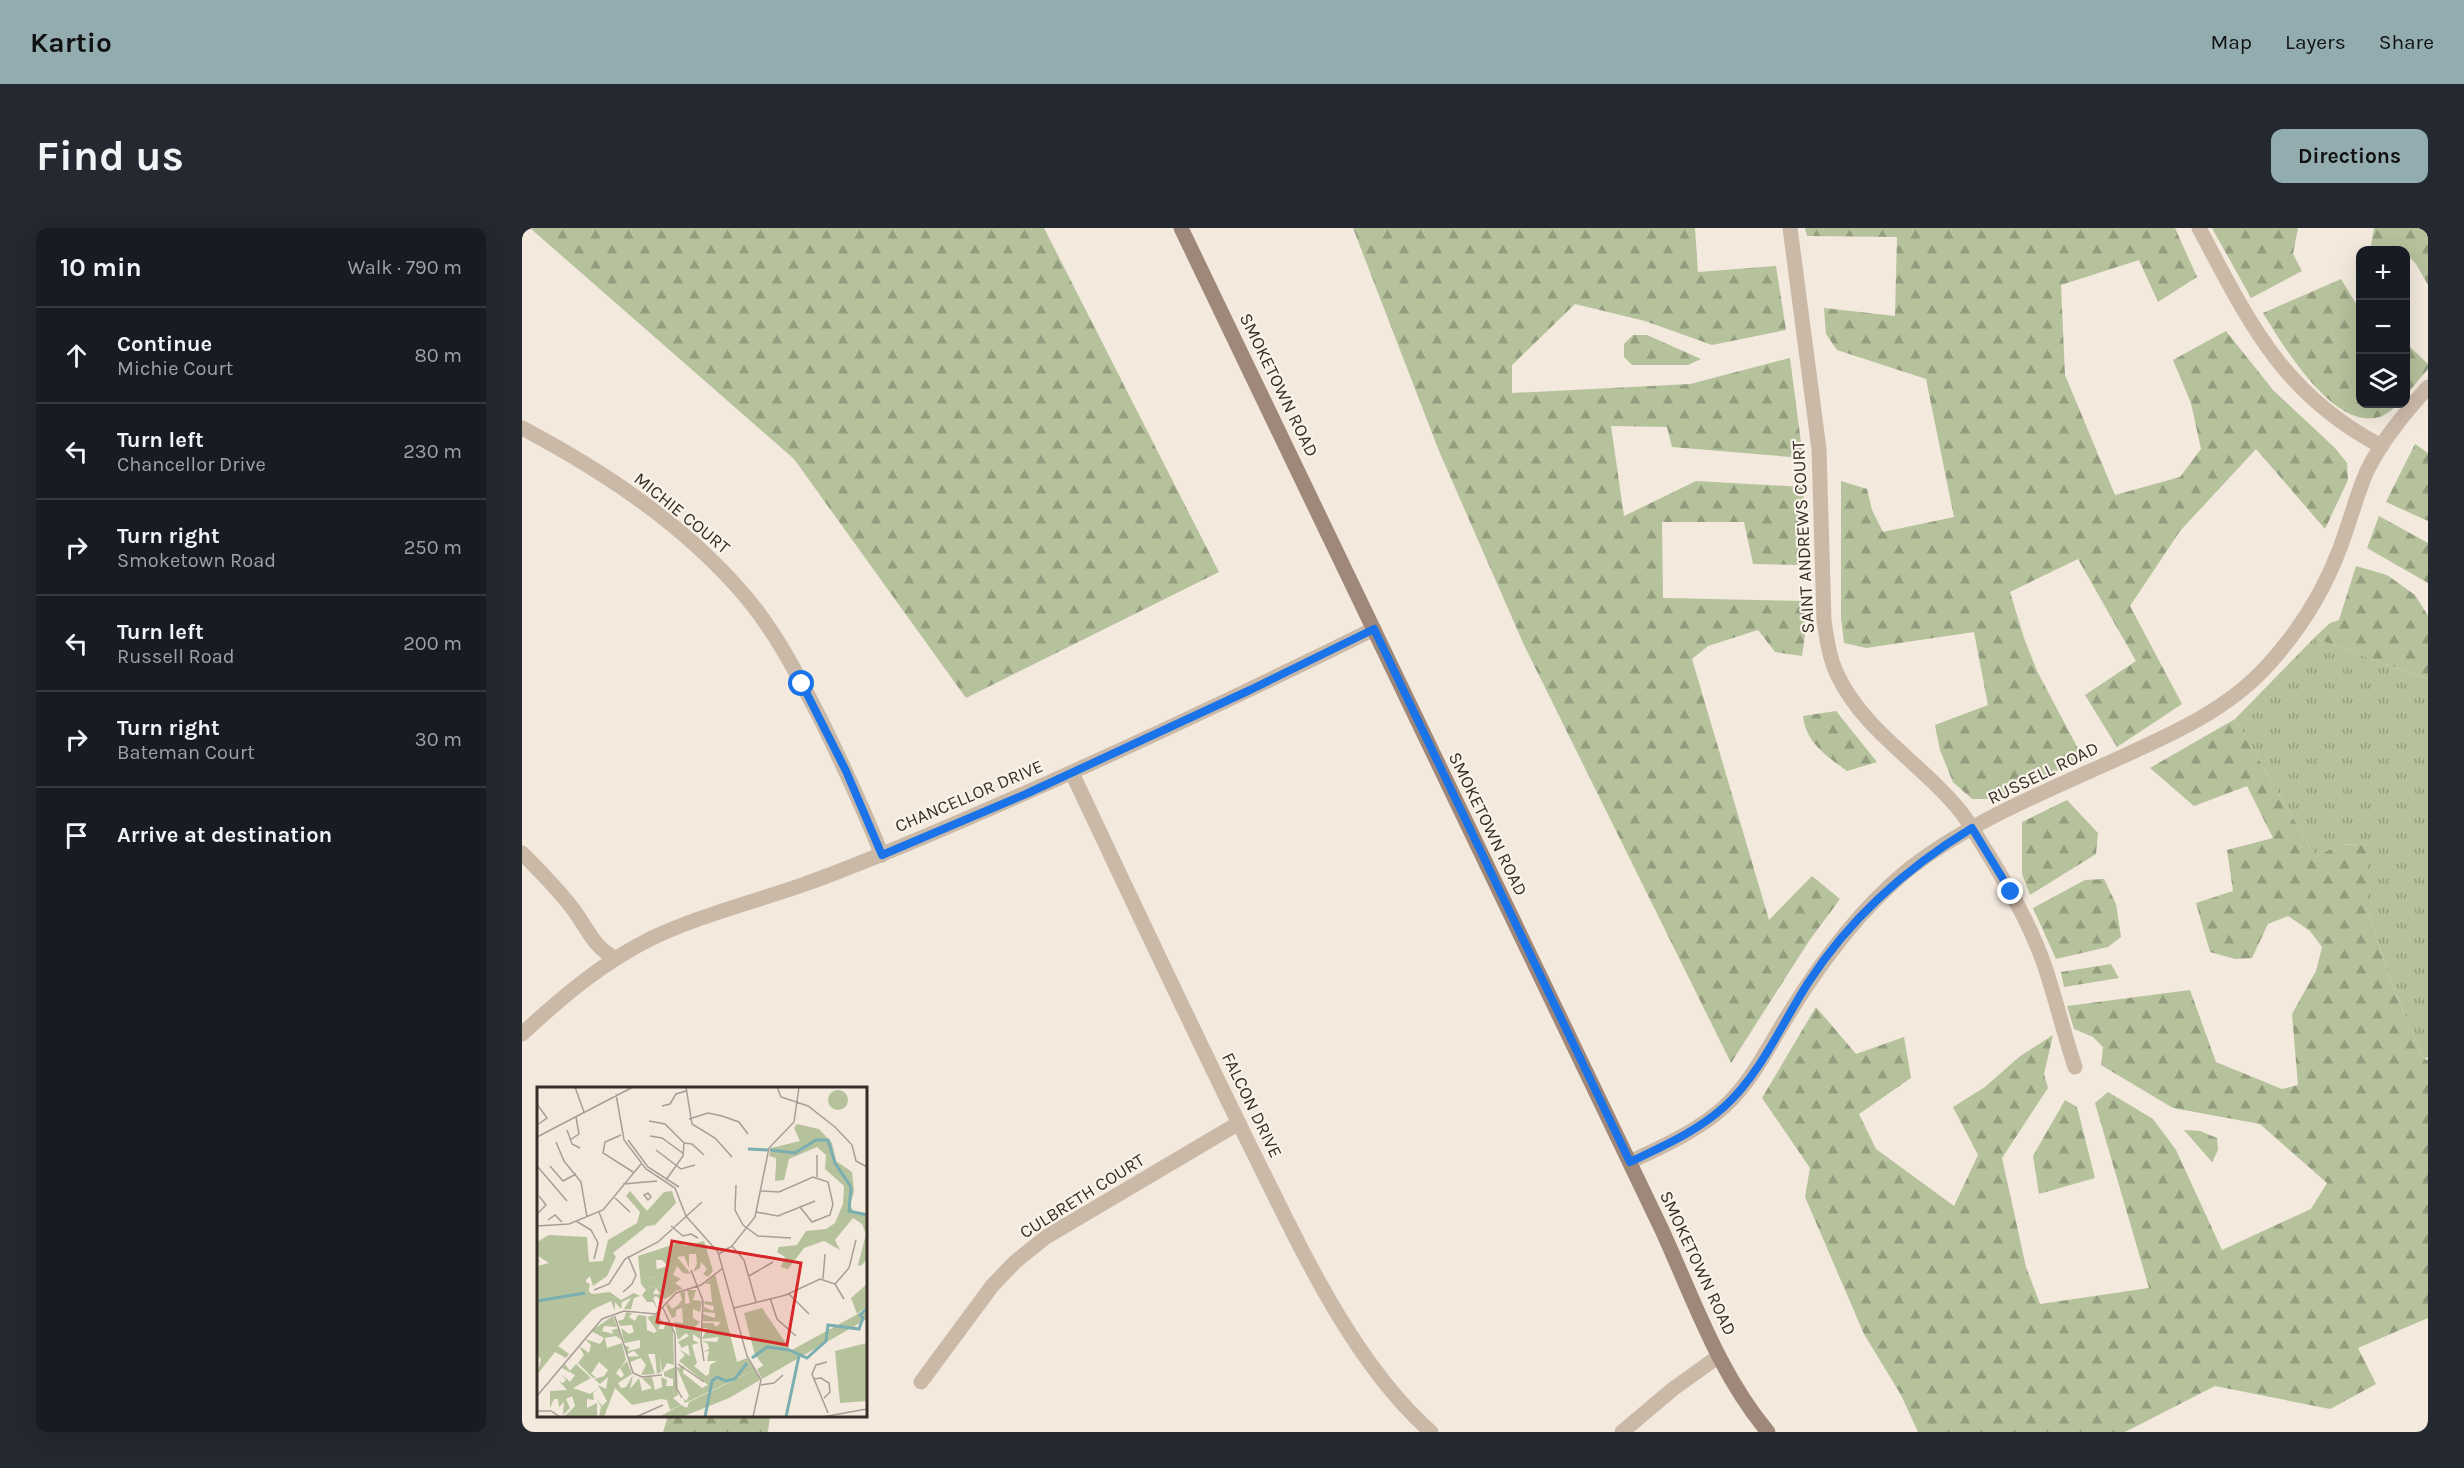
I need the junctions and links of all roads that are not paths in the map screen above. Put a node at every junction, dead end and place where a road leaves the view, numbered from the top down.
1 (1181, 228) edge
2 (1790, 228) edge
3 (2199, 228) edge
4 (2428, 387) edge
5 (522, 428) edge
6 (2381, 446) junction
7 (1374, 629) junction
8 (1072, 773) junction
9 (1972, 828) junction
10 (522, 854) edge
11 (882, 855) junction
12 (615, 958) junction
13 (522, 1034) edge
14 (2075, 1067) dead end
15 (1239, 1123) junction
16 (1630, 1162) junction
17 (1719, 1356) junction
18 (921, 1382) dead end
19 (1431, 1432) edge
20 (1622, 1432) edge
21 (1768, 1432) edge

1 - 7 main road, SMOKETOWN ROAD
2 - 9 street, SAINT ANDREWS COURT
3 - 6 street
4 - 6 street, RUSSELL ROAD
5 - 11 street, MICHIE COURT
6 - 9 street, RUSSELL ROAD
7 - 8 street, CHANCELLOR DRIVE
7 - 16 main road, SMOKETOWN ROAD
8 - 11 street, CHANCELLOR DRIVE
8 - 15 street, FALCON DRIVE
9 - 14 street, SAINT ANDREWS COURT
9 - 16 street, RUSSELL ROAD
10 - 12 street
11 - 12 street, CHANCELLOR DRIVE
12 - 13 street, CHANCELLOR DRIVE
15 - 18 street, CULBRETH COURT
15 - 19 street, FALCON DRIVE
16 - 17 main road, SMOKETOWN ROAD
17 - 20 street
17 - 21 main road, SMOKETOWN ROAD

